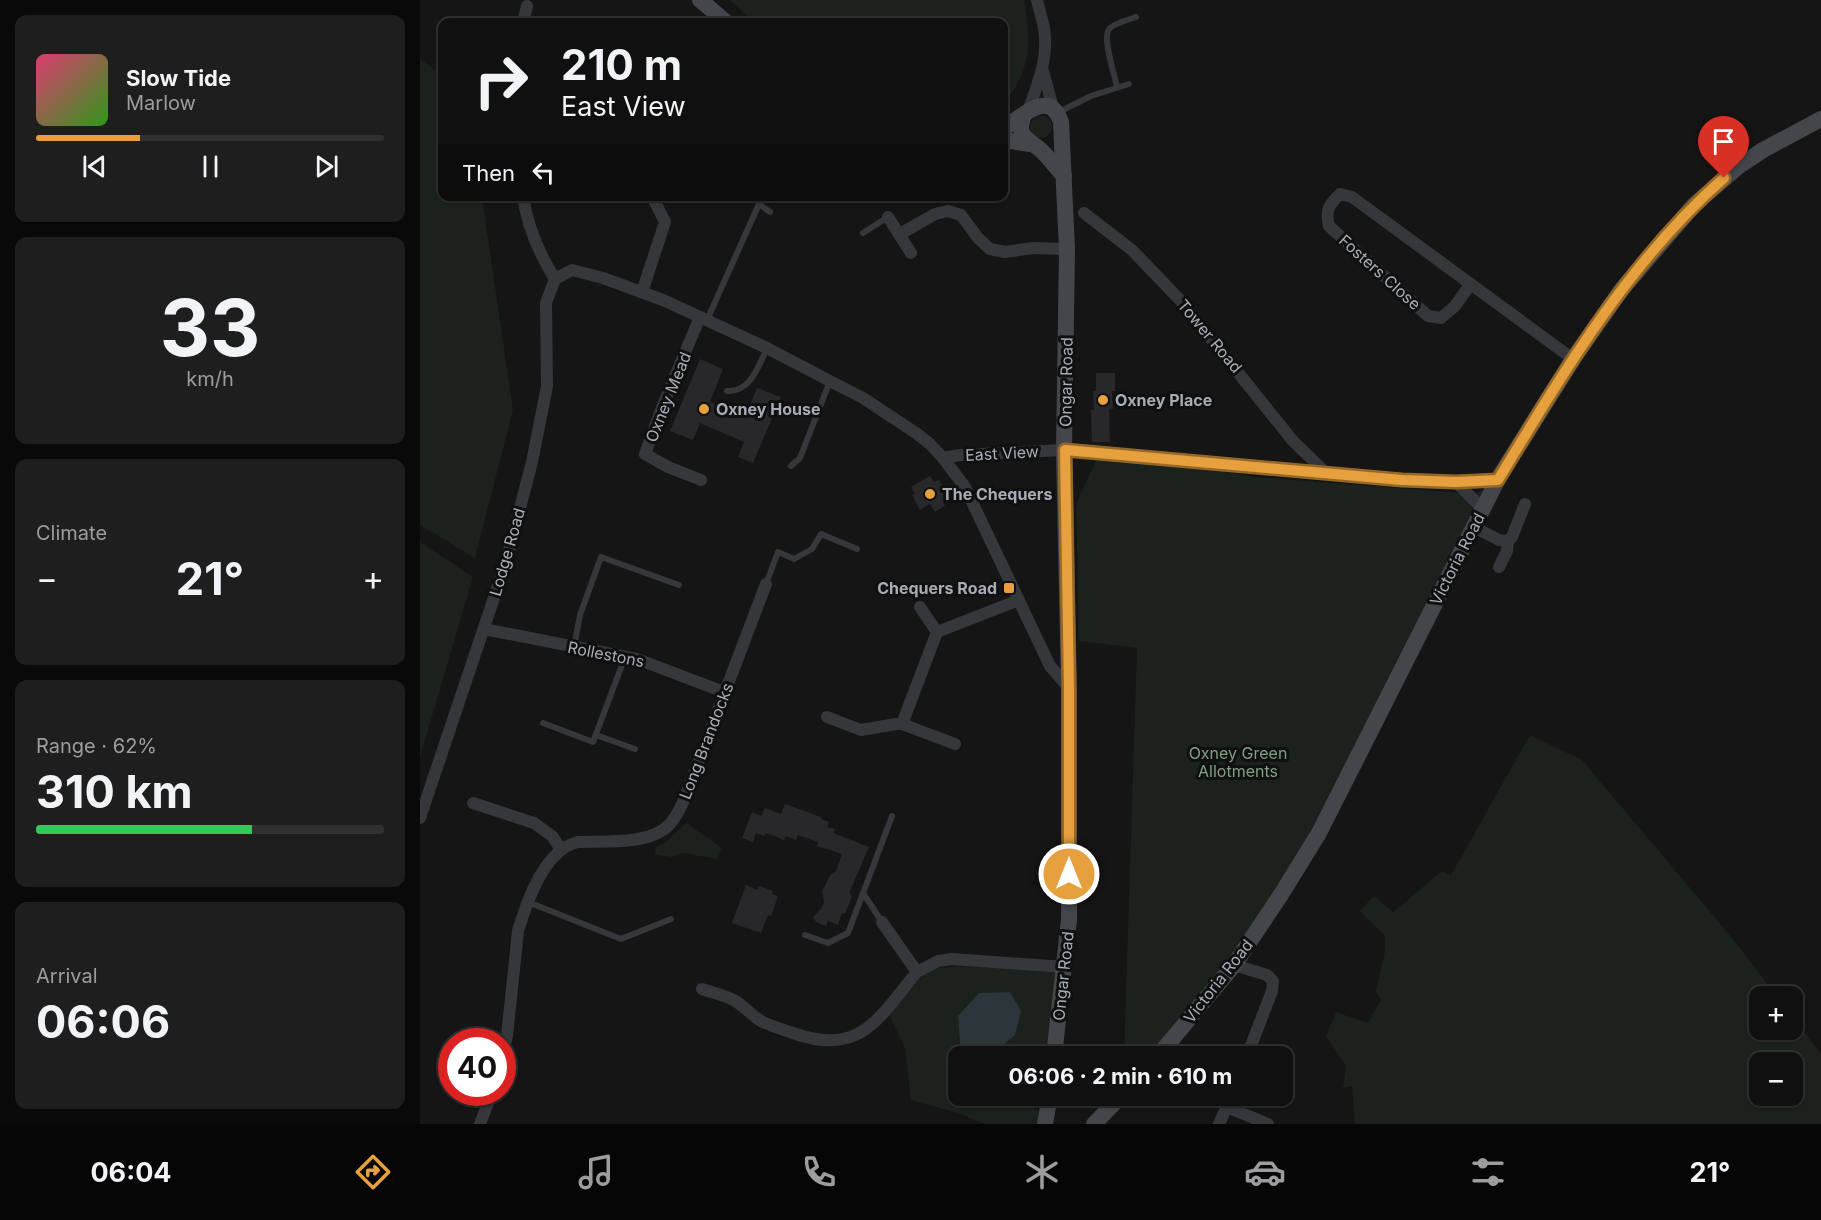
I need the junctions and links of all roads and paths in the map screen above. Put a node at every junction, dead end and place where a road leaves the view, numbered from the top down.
1 (700, 0) edge
2 (1037, 0) edge
3 (527, 6) dead end
4 (1136, 17) dead end
5 (524, 18) edge
6 (721, 18) edge
7 (1042, 71) junction
8 (1129, 84) dead end
9 (1117, 87) junction
10 (1026, 113) junction
11 (1057, 117) junction
12 (1821, 119) edge
13 (1008, 125) edge
14 (1008, 141) edge
15 (1033, 145) junction
16 (1064, 176) junction
17 (524, 201) edge
18 (654, 201) edge
19 (770, 212) dead end
20 (1084, 213) dead end
21 (888, 217) joint
22 (863, 233) dead end
23 (900, 234) junction
24 (1067, 249) junction
25 (910, 253) dead end
26 (555, 279) junction
27 (1470, 285) junction
28 (642, 292) junction
29 (704, 318) junction
30 (767, 348) junction
31 (1573, 359) junction
32 (830, 381) junction
33 (727, 391) dead end
34 (1065, 450) junction
35 (943, 458) junction
36 (791, 466) dead end
37 (1324, 471) junction
38 (700, 480) dead end
39 (1498, 480) junction
40 (1456, 482) junction
41 (1525, 504) dead end
42 (1483, 509) junction
43 (1474, 527) junction
44 (1508, 541) junction
45 (857, 549) dead end
46 (1499, 567) dead end
47 (766, 584) joint
48 (679, 585) dead end
49 (1019, 600) junction
50 (920, 607) dead end
51 (484, 629) junction
52 (937, 632) junction
53 (574, 647) junction
54 (625, 656) junction
55 (1069, 688) junction
56 (724, 692) junction
57 (827, 717) dead end
58 (543, 723) dead end
59 (902, 724) junction
60 (596, 735) junction
61 (956, 744) dead end
62 (635, 749) dead end
63 (473, 803) dead end
64 (892, 816) dead end
65 (420, 818) edge
66 (561, 849) junction
67 (863, 893) junction
68 (528, 902) junction
69 (671, 920) dead end
70 (882, 922) joint
71 (805, 935) dead end
72 (1234, 965) junction
73 (1065, 967) junction
74 (917, 972) junction
75 (702, 989) dead end
76 (507, 1028) edge
77 (1055, 1046) edge
78 (1166, 1046) edge
79 (1251, 1046) edge
80 (487, 1106) edge
81 (1048, 1106) edge
82 (1111, 1106) edge
83 (1227, 1107) joint
84 (480, 1124) edge
85 (1045, 1124) edge
86 (1094, 1124) edge
87 (1220, 1124) edge
88 (1268, 1124) edge

1 - 6 street
2 - 7 street, Ongar Road
3 - 5 street
4 - 9 lane
7 - 10 street, Ongar Road
7 - 11 street, Ongar Road
8 - 9 lane
9 - 11 lane
10 - 11 street
10 - 13 street
10 - 15 street, Ongar Road
11 - 15 street
11 - 16 street, Ongar Road
12 - 31 street, Victoria Road
14 - 15 street
15 - 16 street, Ongar Road
16 - 24 street, Ongar Road
17 - 26 street
18 - 28 street
19 - 29 lane
20 - 37 street, Tower Road
21 - 22 lane
21 - 23 street
23 - 24 street
23 - 25 street
24 - 34 street, Ongar Road
26 - 28 street
26 - 51 street, Lodge Road
27 - 27 street, Fosters Close
27 - 31 street, Fosters Close
28 - 29 street
29 - 30 street
29 - 38 street, Oxney Mead
30 - 32 street
30 - 33 lane
31 - 39 street, Victoria Road
32 - 35 street
32 - 36 lane
34 - 35 street, East View
34 - 37 street, East View
34 - 55 street, Ongar Road
35 - 49 street
37 - 40 street, East View
39 - 40 street, East View
39 - 42 street, Victoria Road
40 - 42 street
41 - 44 street
42 - 43 street, Victoria Road
43 - 44 street
43 - 72 street, Victoria Road
44 - 46 street
45 - 47 lane
47 - 56 street, Long Brandocks
48 - 53 lane
49 - 52 street
49 - 55 street
50 - 52 street
51 - 53 street, Rollestons
51 - 65 street, Lodge Road
52 - 59 street
53 - 54 street, Rollestons
54 - 56 street, Rollestons
54 - 60 lane
55 - 73 street, Ongar Road
56 - 66 street, Long Brandocks
57 - 59 street
58 - 60 lane
59 - 61 street
60 - 62 lane
63 - 66 street
64 - 67 lane
66 - 68 street
67 - 70 lane
67 - 71 lane
68 - 69 lane
68 - 76 street
70 - 74 street
72 - 78 street, Victoria Road
72 - 79 street
73 - 74 street
73 - 77 street, Ongar Road
74 - 75 street
80 - 84 street
81 - 85 street
82 - 86 street
83 - 87 street
83 - 88 street

